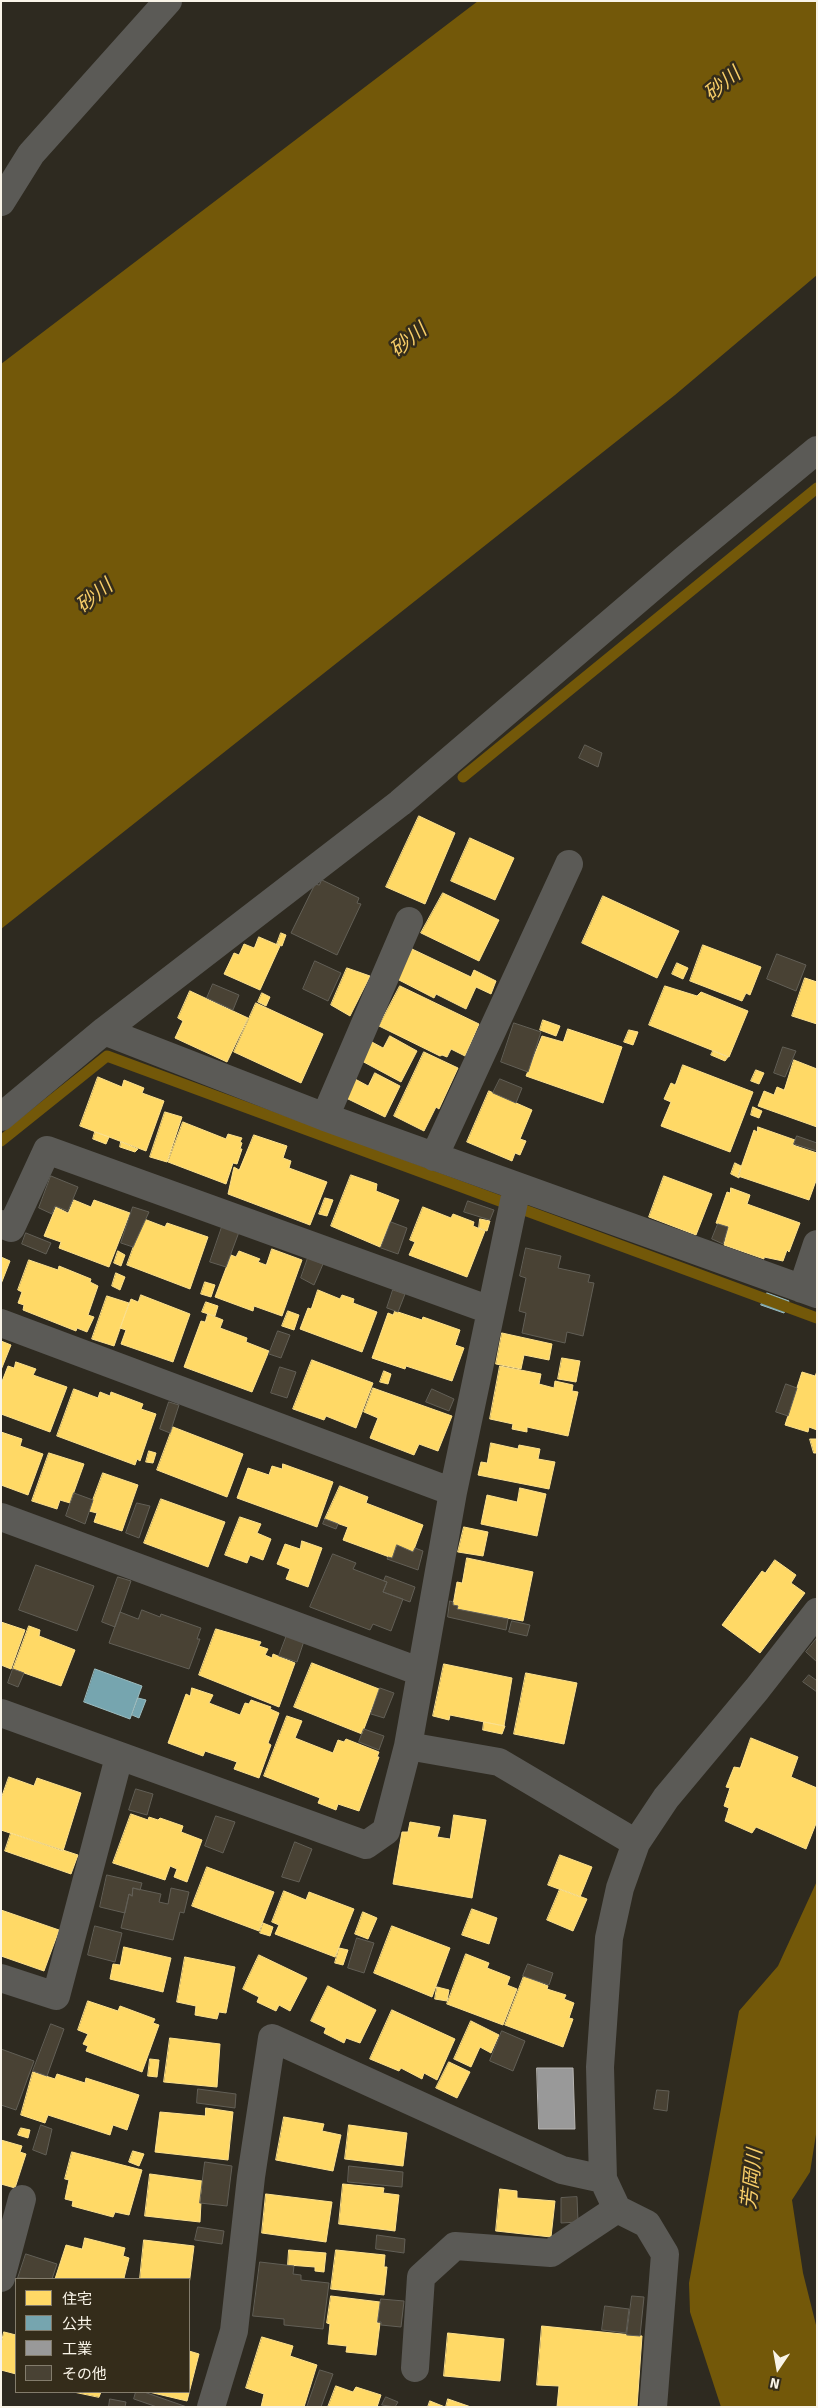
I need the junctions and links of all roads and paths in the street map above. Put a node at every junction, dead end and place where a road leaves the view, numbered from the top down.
1 (168, 1) edge
2 (1, 202) edge
3 (817, 450) edge
4 (568, 864) dead end
5 (408, 921) dead end
6 (104, 1031) junction
7 (1, 1117) edge
8 (325, 1117) junction
9 (434, 1157) junction
10 (514, 1200) junction
11 (1, 1224) edge
12 (817, 1244) edge
13 (809, 1291) edge
14 (490, 1310) junction
15 (1, 1323) edge
16 (452, 1492) junction
17 (1, 1517) edge
18 (817, 1612) edge
19 (421, 1672) junction
20 (1, 1713) edge
21 (408, 1746) junction
22 (119, 1757) junction
23 (636, 1844) junction
24 (1, 1978) edge
25 (603, 2179) junction
26 (22, 2199) dead end
27 (617, 2209) junction
28 (1, 2278) edge
29 (415, 2368) dead end
30 (211, 2407) edge
31 (653, 2407) edge

1 - 2 street
3 - 6 street
4 - 9 street
5 - 8 street
6 - 7 street
6 - 8 street
8 - 9 street
9 - 10 street
10 - 13 street
10 - 14 street
11 - 14 street
12 - 13 street
14 - 16 street
15 - 16 street
16 - 19 street
17 - 19 street
18 - 23 street
19 - 21 street
20 - 22 street
21 - 22 street
21 - 23 street
22 - 24 street
23 - 25 street
25 - 27 street
25 - 30 street
26 - 28 street
27 - 29 street
27 - 31 street

